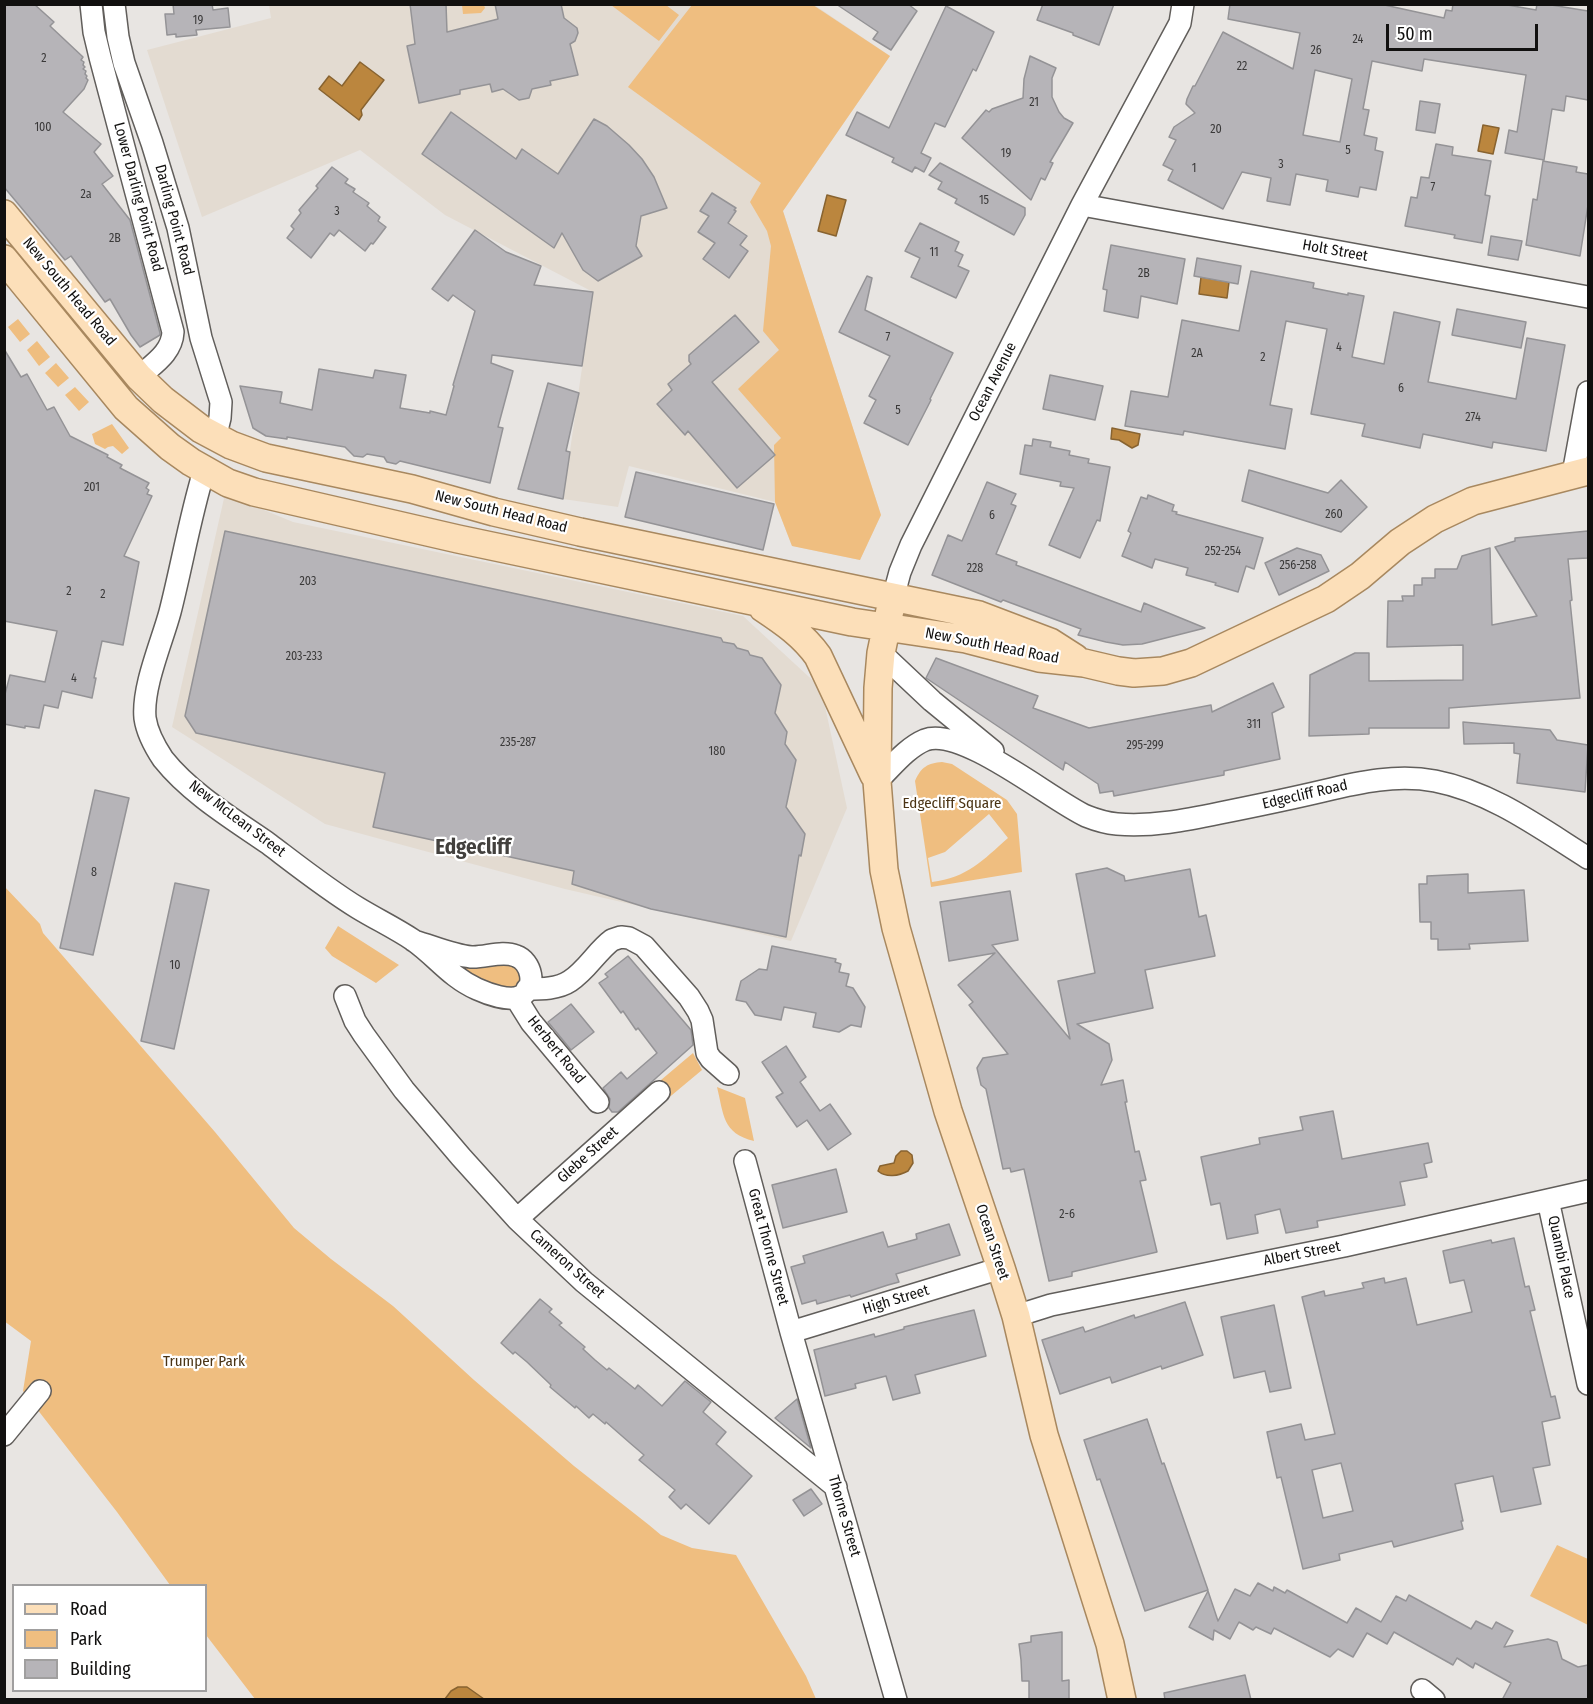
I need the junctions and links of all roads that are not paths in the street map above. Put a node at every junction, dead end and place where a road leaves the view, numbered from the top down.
1 (91, 4) edge
2 (114, 4) edge
3 (1183, 4) edge
4 (1082, 205) junction
5 (4, 214) edge
6 (4, 259) edge
7 (1588, 297) edge
8 (139, 377) junction
9 (1588, 392) edge
10 (215, 438) junction
11 (204, 471) junction
12 (1581, 472) edge
13 (893, 598) junction
14 (749, 600) junction
15 (883, 641) junction
16 (1084, 663) junction
17 (1018, 772) junction
18 (877, 781) junction
19 (1588, 858) edge
20 (414, 941) junction
21 (524, 985) junction
22 (345, 996) dead end
23 (728, 1074) dead end
24 (659, 1092) dead end
25 (598, 1102) dead end
26 (745, 1161) dead end
27 (1588, 1191) edge
28 (1548, 1200) junction
29 (517, 1219) junction
30 (1001, 1268) junction
31 (1016, 1316) junction
32 (790, 1332) junction
33 (1588, 1384) edge
34 (40, 1391) dead end
35 (4, 1435) edge
36 (836, 1487) junction
37 (896, 1700) edge
38 (1122, 1700) edge

1 - 8 street, Lower Darling Point Road
2 - 10 street, Darling Point Road
3 - 4 street, Ocean Avenue
4 - 7 street, Holt Street
4 - 13 street, Ocean Avenue
5 - 8 main road, New South Head Road
6 - 11 main road, New South Head Road
8 - 10 main road, New South Head Road
9 - 12 street
10 - 11 main road
10 - 13 main road, New South Head Road
11 - 14 main road, New South Head Road
11 - 20 street, New McLean Street
12 - 16 main road, New South Head Road
13 - 15 main road, Ocean Avenue
13 - 16 main road, New South Head Road
14 - 15 main road, New South Head Road
14 - 18 main road
15 - 16 main road, New South Head Road
15 - 17 street, Edgecliff Road
15 - 18 main road, Ocean Avenue
17 - 18 street, Edgecliff Road
17 - 19 street, Edgecliff Road
18 - 30 main road, Ocean Street
20 - 21 street, New McLean Street
20 - 21 street, New McLean Street
21 - 23 street
21 - 25 street, Herbert Road
22 - 29 street, Cameron Street
24 - 29 street, Glebe Street
26 - 32 street, Great Thorne Street
27 - 28 street, Albert Street
28 - 31 street, Albert Street
28 - 33 street, Quambi Place
29 - 36 street, Cameron Street
30 - 31 main road, Ocean Street
30 - 32 street, High Street
31 - 38 main road, Ocean Street
32 - 36 street, Thorne Street
34 - 35 street
36 - 37 street, Thorne Street

